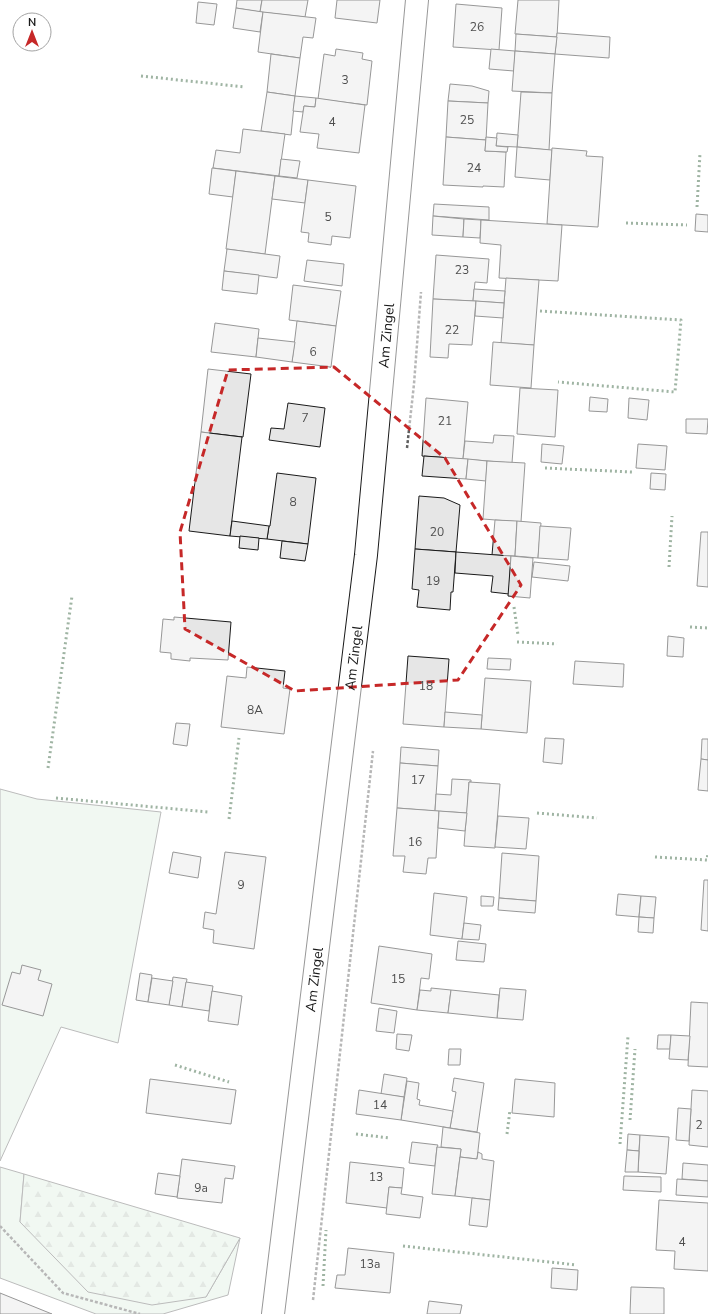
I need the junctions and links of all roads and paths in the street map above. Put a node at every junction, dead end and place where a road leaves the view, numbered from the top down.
1 (417, 0) edge
2 (0, 1226) edge
3 (140, 1314) edge
4 (273, 1314) edge

1 - 4 street, Am Zingel
2 - 3 path

